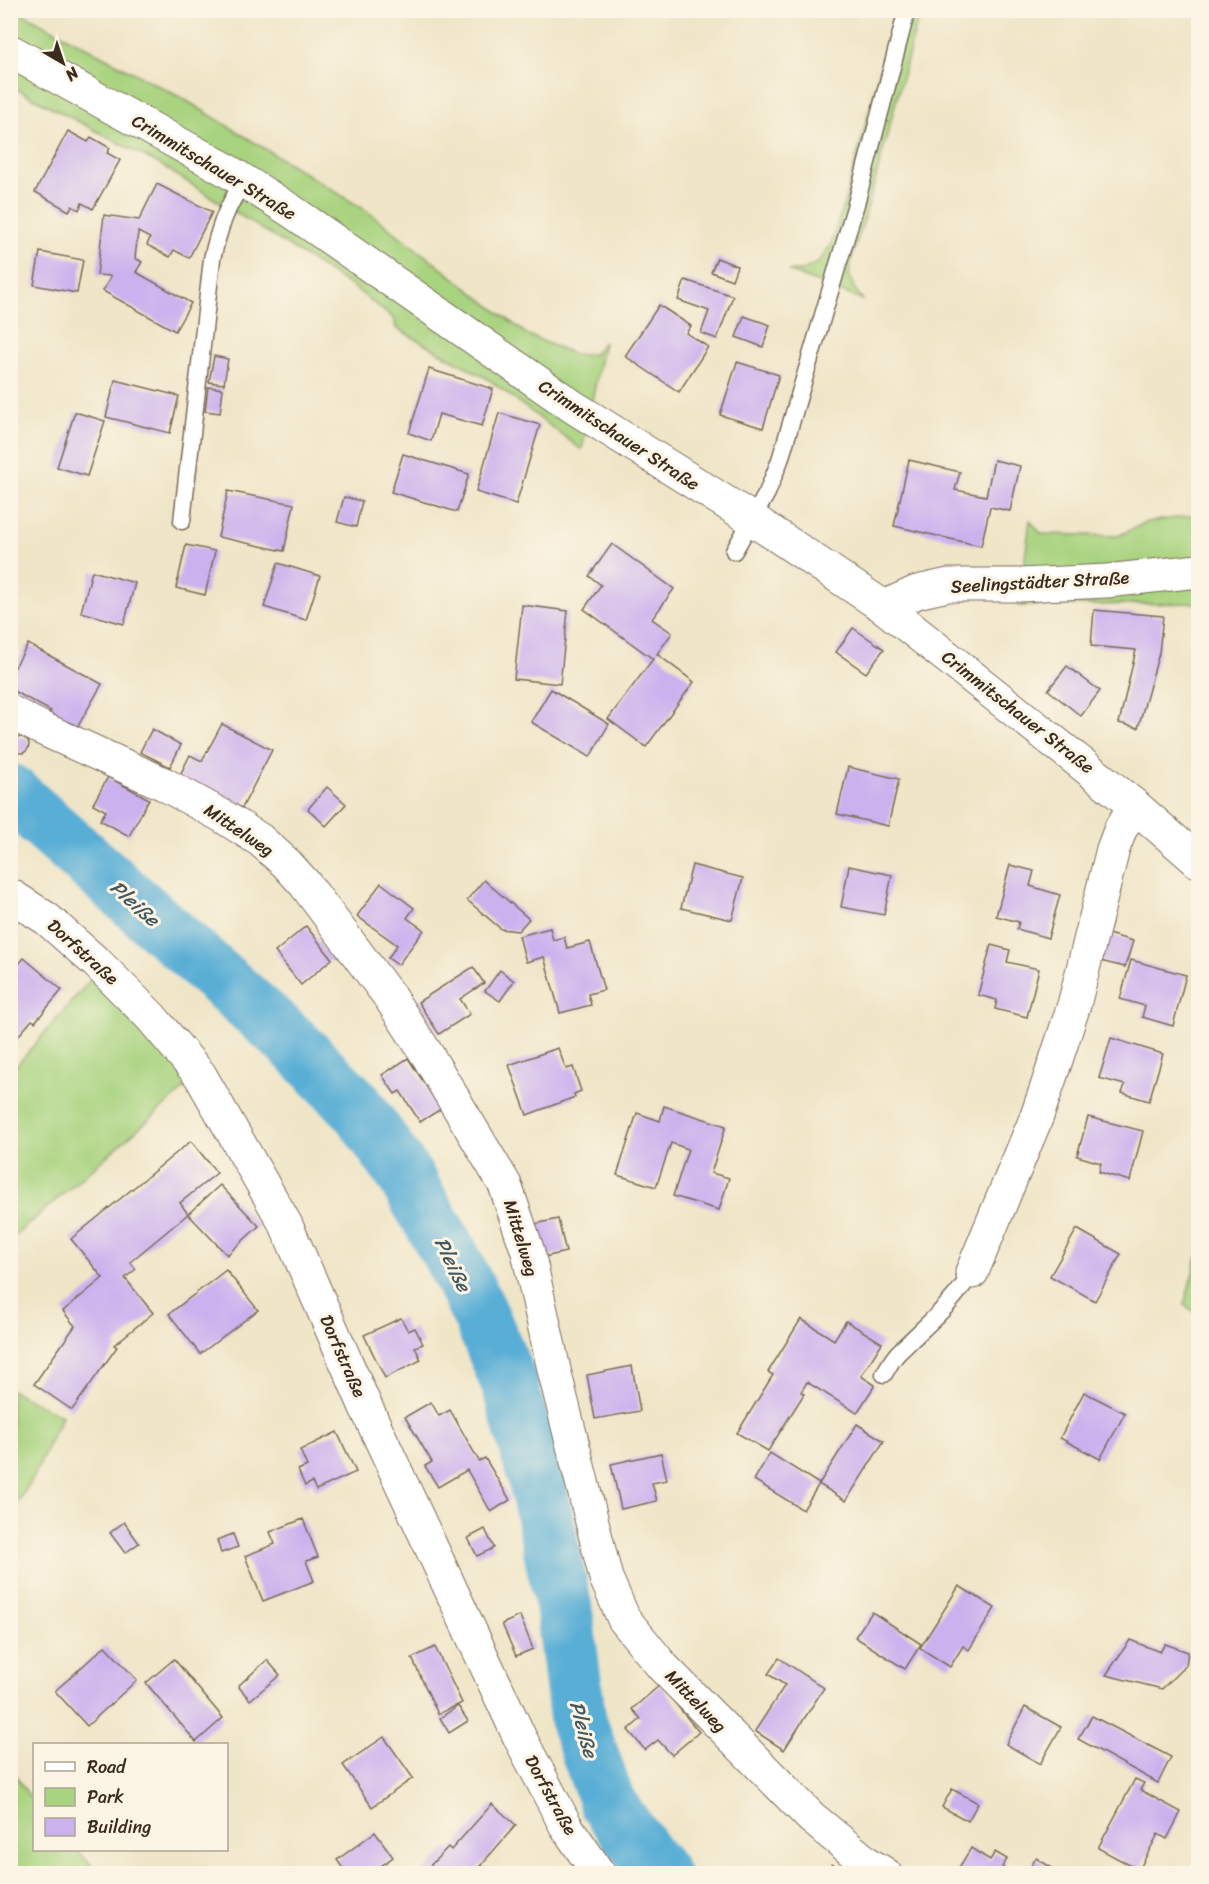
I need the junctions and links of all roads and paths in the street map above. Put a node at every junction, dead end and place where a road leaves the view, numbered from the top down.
1 (907, 10) edge
2 (10, 51) edge
3 (244, 181) junction
4 (752, 519) junction
5 (182, 521) dead end
6 (734, 551) dead end
7 (1198, 571) edge
8 (884, 607) junction
9 (10, 712) edge
10 (1136, 806) junction
11 (1198, 861) edge
12 (10, 895) edge
13 (972, 1272) joint
14 (884, 1374) dead end
15 (599, 1874) edge
16 (885, 1874) edge

1 - 4 lane
2 - 3 street, Crimmitschauer Straße
3 - 4 street, Crimmitschauer Straße
3 - 5 lane
4 - 6 lane
4 - 8 street, Crimmitschauer Straße
7 - 8 street, Seelingstädter Straße
8 - 10 street, Crimmitschauer Straße
9 - 16 street, Mittelweg
10 - 11 street, Crimmitschauer Straße
10 - 13 street
12 - 15 street, Dorfstraße
13 - 14 lane

